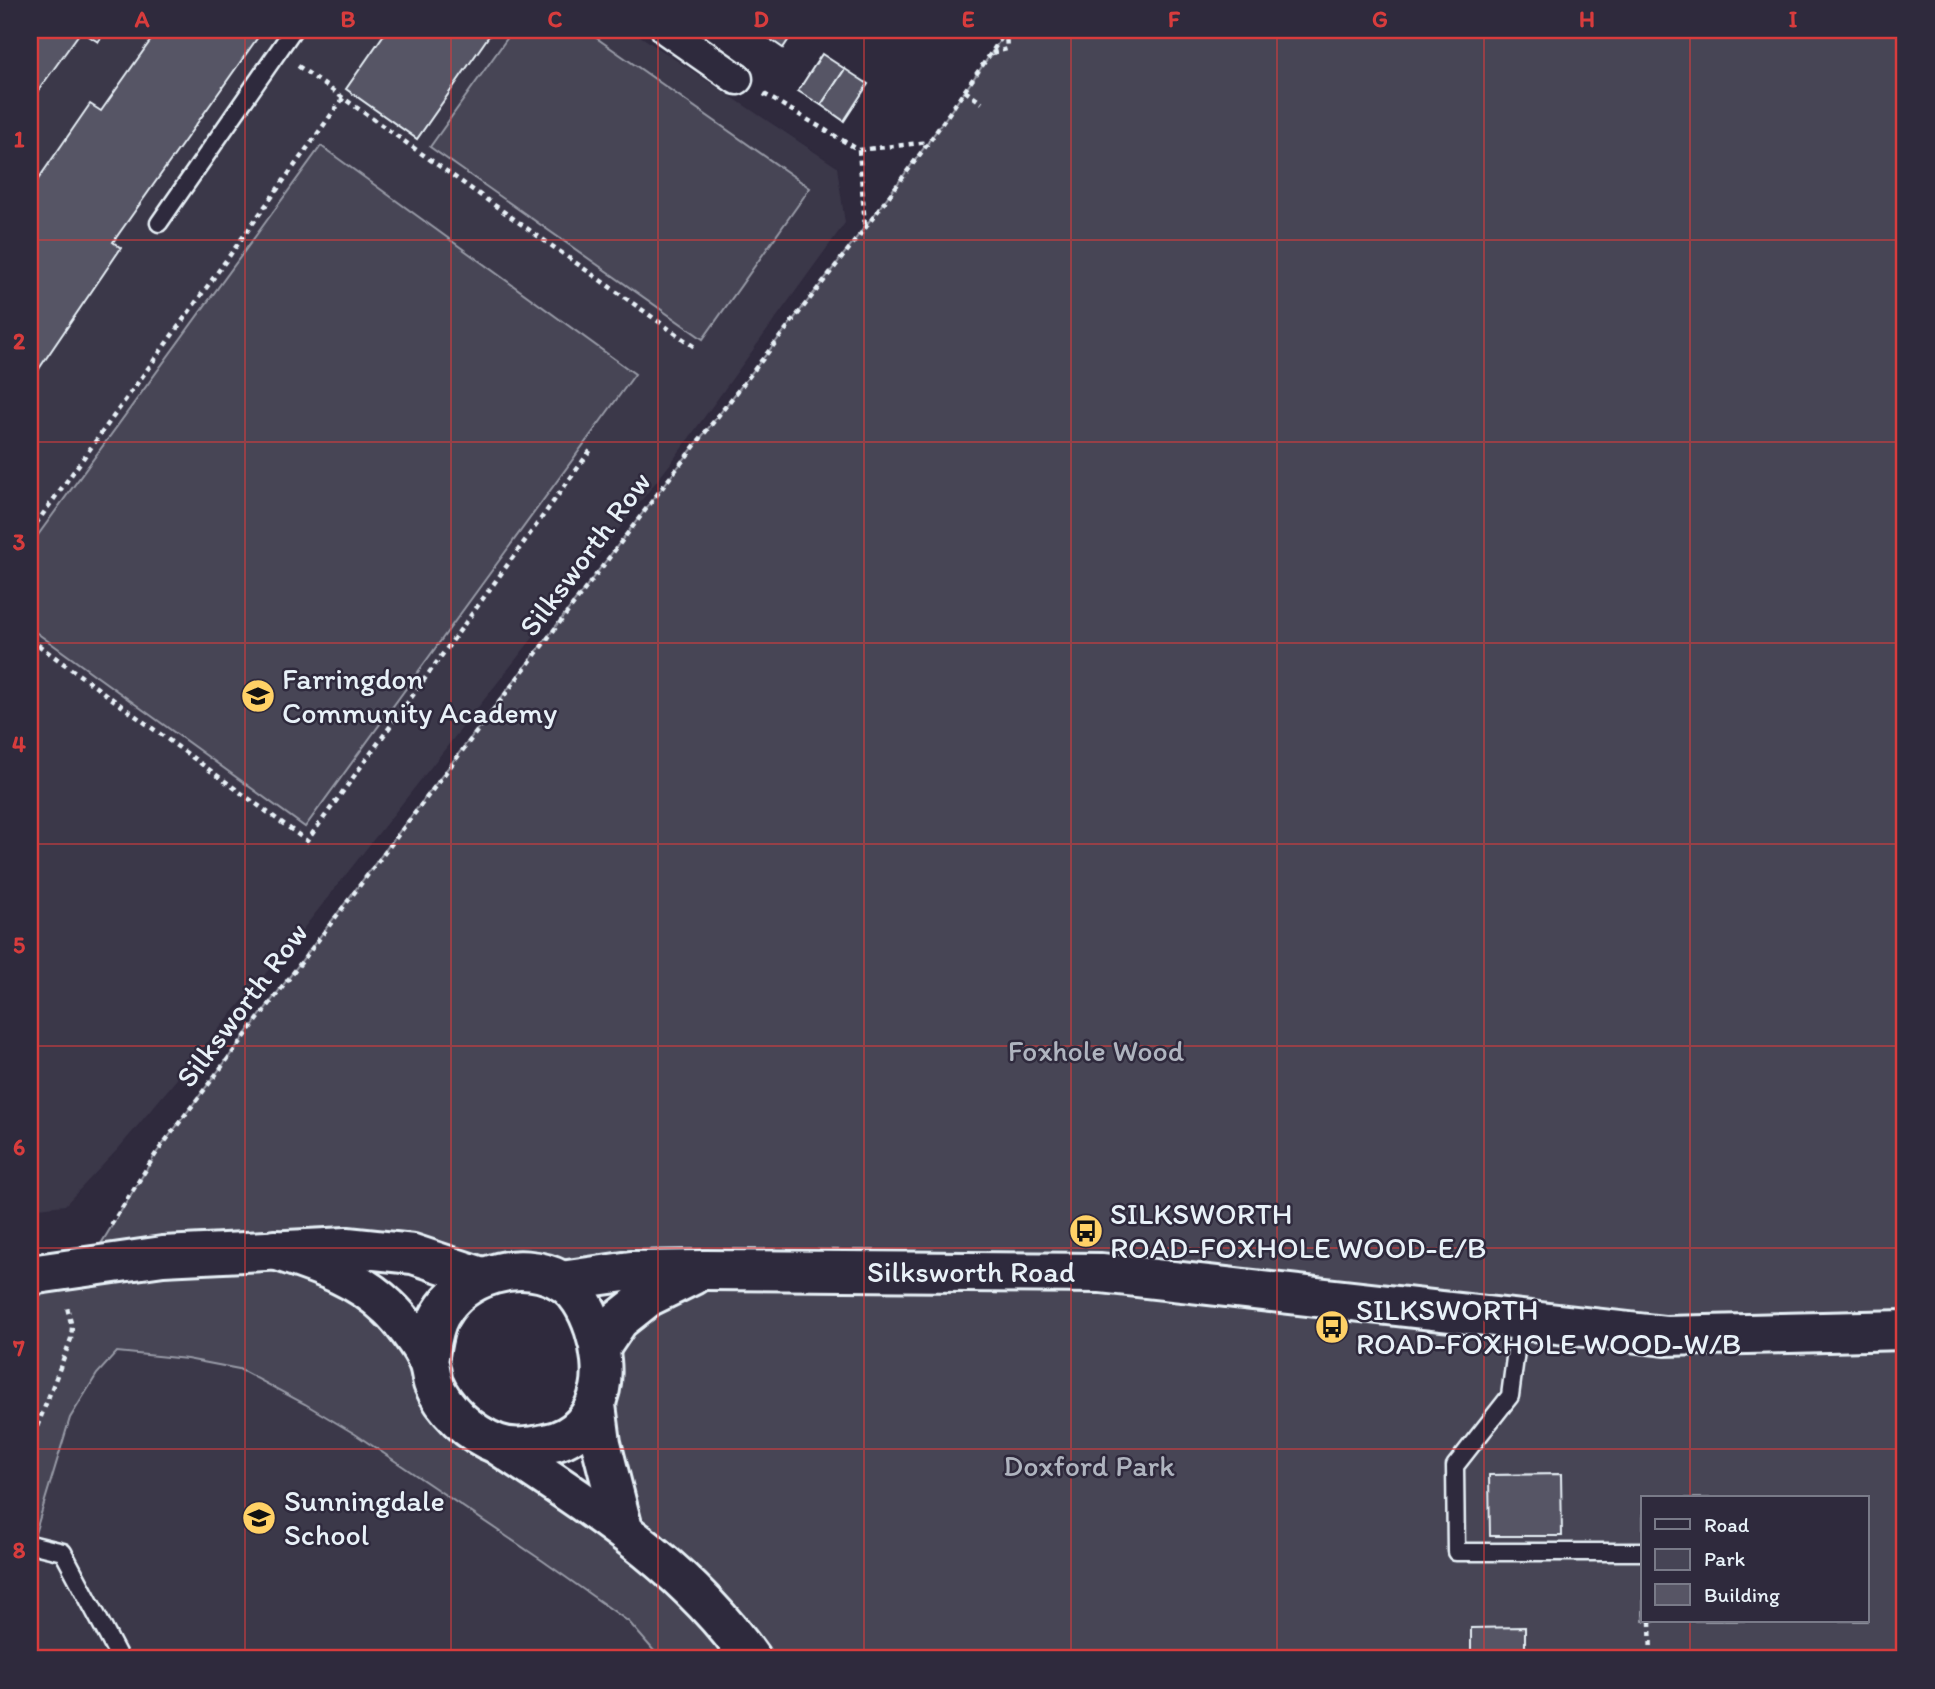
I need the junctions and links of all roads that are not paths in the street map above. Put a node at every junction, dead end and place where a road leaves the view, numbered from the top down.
1 (293, 30) edge
2 (674, 32) edge
3 (737, 79) road end
4 (159, 223) dead end
5 (275, 1250) junction
6 (705, 1269) junction
7 (30, 1275) edge
8 (482, 1276) junction
9 (561, 1281) junction
10 (1520, 1320) junction
11 (1905, 1330) edge
12 (600, 1348) junction
13 (428, 1361) junction
14 (596, 1405) junction
15 (498, 1445) junction
16 (623, 1529) junction
17 (30, 1544) edge
18 (1641, 1552) edge
19 (120, 1659) edge
20 (751, 1659) edge

1 - 4 lane
2 - 3 street
5 - 7 street, Silksworth Road
5 - 8 street, Silksworth Road
5 - 13 street, Silksworth Road
6 - 9 street, Silksworth Road
6 - 10 street, Silksworth Road
6 - 12 street, Silksworth Road
8 - 9 street, Silksworth Road
8 - 13 street
9 - 12 street
10 - 11 street, Silksworth Road
10 - 18 lane
12 - 14 street
13 - 15 street, Silksworth Road
14 - 15 street, Silksworth Road
14 - 16 street
15 - 16 street
16 - 20 street
17 - 19 lane

